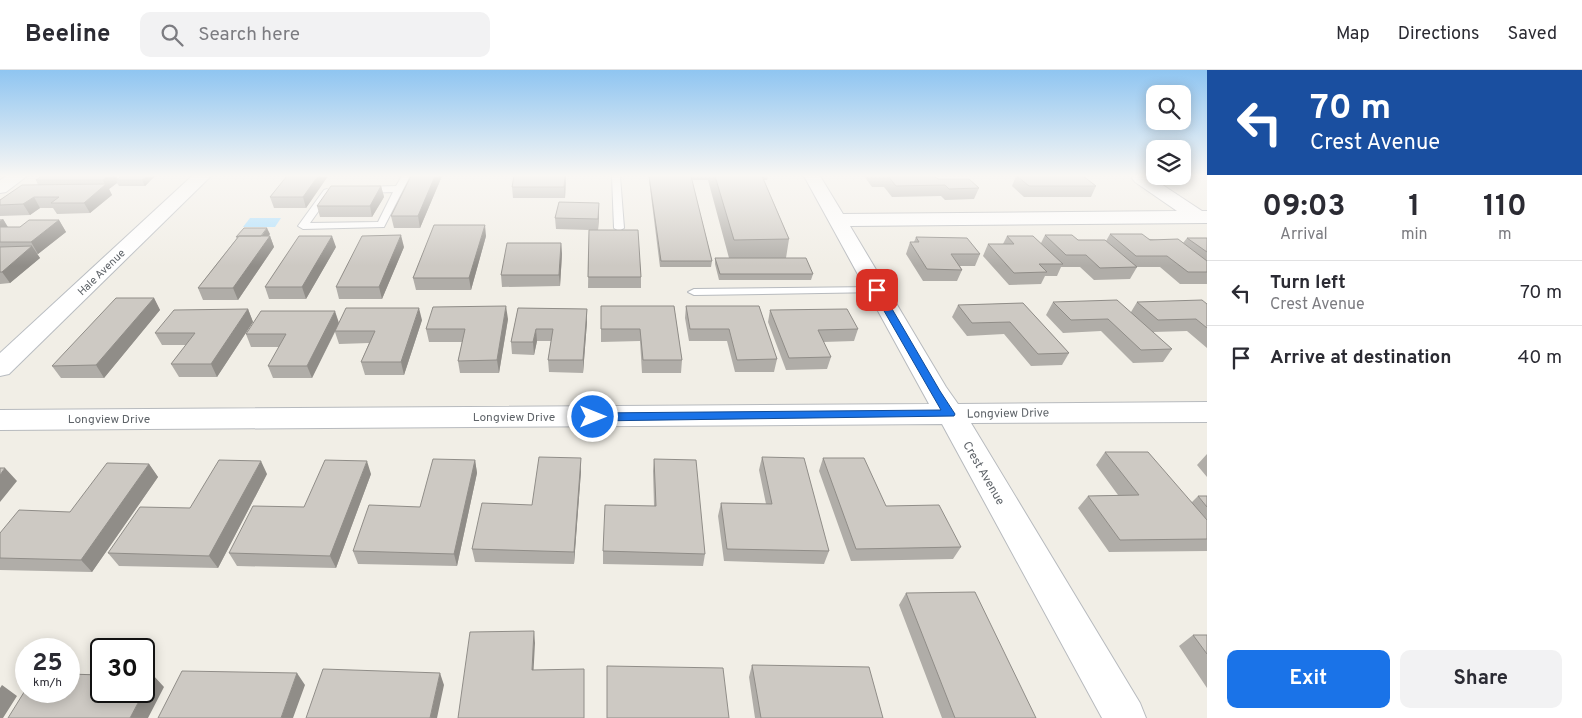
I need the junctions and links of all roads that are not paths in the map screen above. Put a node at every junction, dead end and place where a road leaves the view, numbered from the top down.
1 (170, 206) edge
2 (317, 206) edge
3 (390, 206) edge
4 (618, 206) edge
5 (830, 206) edge
6 (1186, 206) edge
7 (1203, 217) edge
8 (838, 220) junction
9 (619, 228) edge
10 (877, 290) junction
11 (694, 292) dead end
12 (0, 368) edge
13 (1207, 412) edge
14 (950, 414) junction
15 (0, 420) edge
16 (1126, 718) edge

1 - 12 street, Hale Avenue
2 - 3 lane
4 - 9 lane
5 - 8 street, Crest Avenue
6 - 7 street
7 - 8 street
8 - 10 street, Crest Avenue
10 - 11 lane
10 - 14 street, Crest Avenue
13 - 14 street, Longview Drive
14 - 15 street, Longview Drive
14 - 16 street, Crest Avenue

